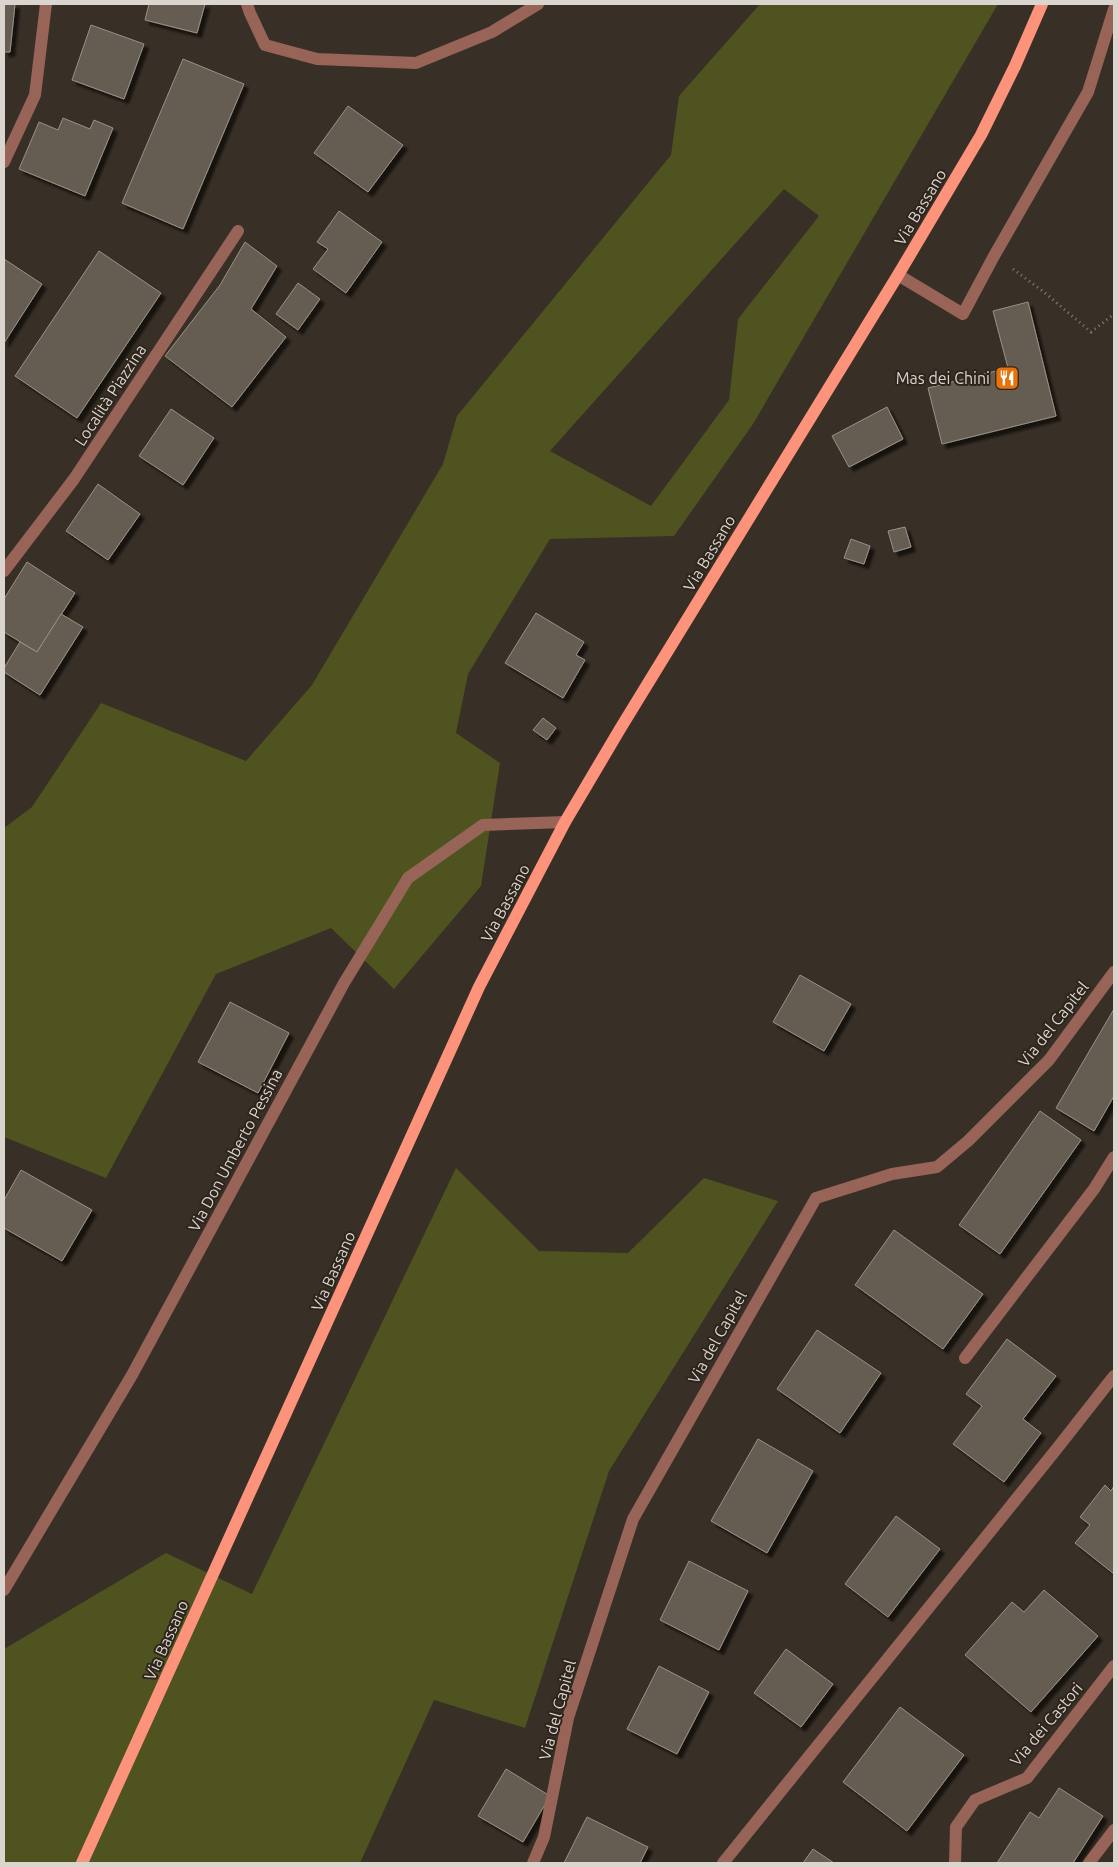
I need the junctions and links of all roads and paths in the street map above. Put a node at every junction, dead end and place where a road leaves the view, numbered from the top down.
1 (46, 4) edge
2 (247, 4) edge
3 (538, 4) edge
4 (1042, 4) edge
5 (1114, 9) edge
6 (4, 162) edge
7 (238, 231) dead end
8 (994, 256) junction
9 (898, 275) junction
10 (1114, 314) edge
11 (4, 571) edge
12 (565, 822) junction
13 (1114, 972) edge
14 (1114, 1157) edge
15 (965, 1358) dead end
16 (1114, 1376) edge
17 (4, 1590) edge
18 (1114, 1666) edge
19 (1114, 1830) edge
20 (82, 1863) edge
21 (533, 1863) edge
22 (723, 1863) edge
23 (955, 1863) edge
24 (1089, 1863) edge

1 - 6 street
2 - 3 street
4 - 9 main road, Via Bassano
5 - 8 street
7 - 11 street, Località Piazzina
8 - 9 street
8 - 10 path
9 - 12 main road, Via Bassano
12 - 17 street, Via Don Umberto Pessina
12 - 20 main road, Via Bassano
13 - 21 street, Via del Capitel
14 - 15 street
16 - 22 street
18 - 23 street, Via dei Castori
19 - 24 street

